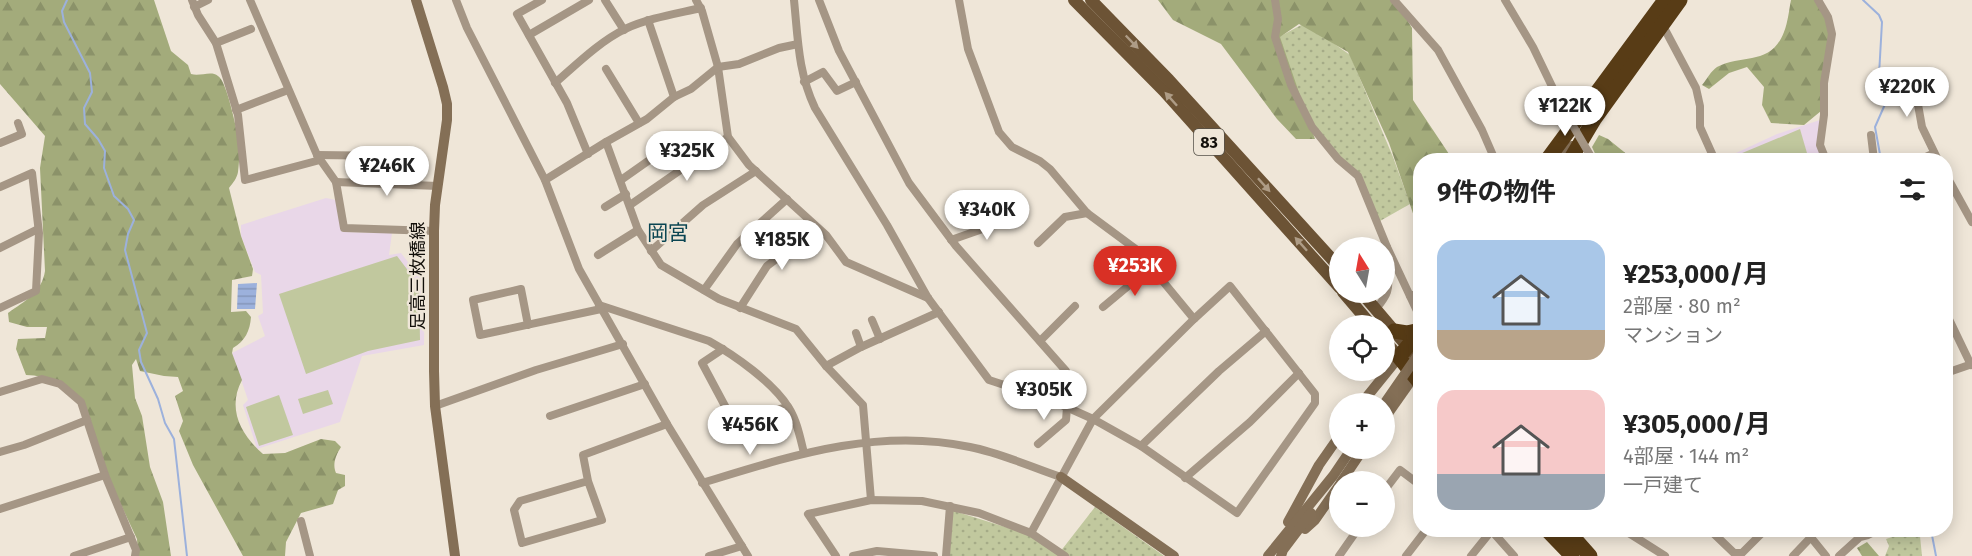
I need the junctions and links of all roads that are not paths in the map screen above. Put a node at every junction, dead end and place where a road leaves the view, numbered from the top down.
1 (208, 0) edge
2 (250, 0) edge
3 (416, 0) edge
4 (542, 0) edge
5 (589, 0) edge
6 (605, 0) edge
7 (696, 0) edge
8 (794, 0) edge
9 (819, 0) edge
10 (959, 0) edge
11 (1074, 0) edge
12 (1091, 0) edge
13 (1275, 0) edge
14 (1394, 0) edge
15 (1505, 0) edge
16 (1680, 0) edge
17 (1818, 0) edge
18 (459, 1) edge
19 (193, 3) edge
20 (571, 4) edge
21 (701, 8) junction
22 (1659, 9) edge
23 (648, 20) junction
24 (251, 29) dead end
25 (624, 30) junction
26 (529, 35) junction
27 (216, 43) junction
28 (798, 44) junction
29 (718, 68) junction
30 (606, 69) dead end
31 (1927, 72) dead end
32 (555, 82) junction
33 (804, 82) junction
34 (856, 82) junction
35 (288, 90) junction
36 (674, 97) junction
37 (236, 110) junction
38 (1587, 117) junction
39 (18, 123) dead end
40 (639, 123) junction
41 (1871, 135) dead end
42 (728, 137) junction
43 (606, 142) junction
44 (0, 143) edge
45 (1493, 153) edge
46 (1553, 153) edge
47 (1557, 153) edge
48 (1565, 153) edge
49 (1573, 153) edge
50 (1589, 153) edge
51 (1712, 153) edge
52 (1823, 153) edge
53 (1873, 153) edge
54 (1934, 153) edge
55 (588, 154) junction
56 (399, 156) dead end
57 (318, 157) junction
58 (648, 161) dead end
59 (756, 171) junction
60 (545, 180) junction
61 (621, 180) junction
62 (336, 182) junction
63 (438, 186) junction
64 (0, 187) edge
65 (1953, 188) edge
66 (626, 194) junction
67 (787, 199) junction
68 (630, 205) junction
69 (605, 207) dead end
70 (1087, 213) junction
71 (1014, 218) dead end
72 (1972, 222) edge
73 (817, 228) junction
74 (38, 229) junction
75 (638, 230) junction
76 (434, 231) junction
77 (1383, 237) edge
78 (951, 240) junction
79 (1038, 243) dead end
80 (0, 248) edge
81 (651, 251) junction
82 (598, 255) dead end
83 (1329, 256) edge
84 (1395, 263) edge
85 (1151, 267) junction
86 (1329, 276) edge
87 (704, 290) junction
88 (1413, 295) edge
89 (1410, 296) junction
90 (928, 298) junction
91 (1413, 302) edge
92 (1352, 303) edge
93 (1371, 303) edge
94 (1380, 303) edge
95 (1075, 306) dead end
96 (600, 307) junction
97 (1103, 307) dead end
98 (0, 308) edge
99 (740, 308) junction
100 (1376, 309) junction
101 (939, 312) junction
102 (1363, 315) edge
103 (1379, 315) edge
104 (1194, 319) junction
105 (872, 320) dead end
106 (528, 325) junction
107 (1953, 327) edge
108 (1266, 332) junction
109 (1413, 332) edge
110 (856, 333) dead end
111 (1395, 334) edge
112 (879, 339) junction
113 (1395, 340) edge
114 (1040, 341) junction
115 (623, 344) junction
116 (861, 347) junction
117 (723, 349) junction
118 (1409, 352) edge
119 (1971, 364) edge
120 (826, 366) junction
121 (1953, 370) edge
122 (1299, 373) junction
123 (1413, 383) edge
124 (645, 384) junction
125 (0, 392) edge
126 (1371, 393) edge
127 (1389, 393) edge
128 (1053, 401) junction
129 (1395, 405) edge
130 (435, 406) junction
131 (788, 407) junction
132 (1067, 407) junction
133 (550, 416) dead end
134 (1093, 418) junction
135 (87, 420) junction
136 (667, 424) junction
137 (866, 442) junction
138 (1038, 444) dead end
139 (1141, 446) junction
140 (1329, 447) edge
141 (0, 452) edge
142 (804, 453) junction
143 (1355, 459) edge
144 (1346, 471) edge
145 (105, 475) junction
146 (1061, 477) junction
147 (1185, 477) junction
148 (1395, 477) edge
149 (1413, 480) edge
150 (588, 481) junction
151 (702, 483) junction
152 (1329, 492) edge
153 (872, 500) junction
154 (950, 506) junction
155 (0, 509) edge
156 (301, 521) dead end
157 (1031, 533) junction
158 (131, 537) junction
159 (1352, 537) edge
160 (1421, 537) edge
161 (1486, 537) edge
162 (1497, 537) edge
163 (1554, 537) edge
164 (1573, 537) edge
165 (1635, 537) edge
166 (1717, 537) edge
167 (1758, 537) edge
168 (1811, 537) edge
169 (1813, 537) edge
170 (1860, 537) edge
171 (742, 546) junction
172 (1280, 550) edge
173 (74, 556) edge
174 (135, 556) edge
175 (310, 556) edge
176 (455, 556) edge
177 (709, 556) edge
178 (748, 556) edge
179 (836, 556) edge
180 (853, 556) edge
181 (934, 556) edge
182 (946, 556) edge
183 (1065, 556) edge
184 (1174, 556) edge
185 (1269, 556) edge
186 (1339, 556) edge
187 (1406, 556) edge
188 (1471, 556) edge
189 (1514, 556) edge
190 (1572, 556) edge
191 (1590, 556) edge
192 (1665, 556) edge
193 (1793, 556) edge
194 (1826, 556) edge
195 (1839, 556) edge

1 - 19 street
2 - 35 street
3 - 63 street, 足高三枚橋線
4 - 26 street
5 - 20 street
6 - 25 street
7 - 21 street
8 - 28 street
9 - 34 street
10 - 70 street
86 -> 11 main road, 83
12 -> 83 main road, 83
13 - 77 street
14 - 45 street
15 - 50 street, bridge
16 - 22 highway
17 - 52 street
18 - 60 street
19 - 27 street
20 - 26 street
21 - 23 street
21 - 29 street
22 - 38 highway
22 - 51 street
23 - 25 street
23 - 36 street
24 - 27 street
25 - 32 street
26 - 32 street
27 - 37 street
28 - 29 street
28 - 33 street
29 - 36 street
29 - 42 street
30 - 40 street
31 - 54 street
32 - 55 street
33 - 34 street
33 - 90 street
34 - 78 street
35 - 37 street
35 - 57 street
36 - 40 street
37 - 57 street
38 - 46 highway
38 - 47 street
38 - 48 street
38 - 49 highway
39 - 44 street
40 - 43 street
41 - 53 street
42 - 59 street
42 - 68 street
43 - 55 street
43 - 61 street
55 - 60 street
56 - 57 street
57 - 62 street
58 - 61 street
59 - 67 street
59 - 81 street
60 - 96 street
61 - 66 street
62 - 63 street
62 - 76 street
63 - 76 street, 足高三枚橋線
64 - 74 street
65 - 72 street
66 - 68 street
66 - 69 street
67 - 73 street
67 - 87 street
68 - 75 street
70 - 79 street
70 - 85 street
71 - 78 street
73 - 90 street
73 - 99 street
74 - 80 street
74 - 98 street
75 - 81 street
75 - 82 street
76 - 130 street, 足高三枚橋線
78 - 114 street
81 - 87 street
84 - 89 street
85 - 97 street
85 - 104 street
87 - 99 street
88 - 89 street
89 - 91 street
90 - 101 street
92 - 102 main road
93 - 100 main road
94 - 100 street
95 - 114 street
96 - 106 street
96 - 115 street
96 - 117 street
99 - 120 street
100 - 103 main road
101 - 112 street
101 - 128 street
104 - 108 street
104 - 134 street
105 - 112 street
106 - 106 street
107 - 119 street
108 - 122 street
108 - 139 street
109 - 111 highway
110 - 116 street
112 - 116 street
113 - 118 main road
114 - 128 street
115 - 124 street
115 - 130 street
116 - 120 street
117 - 131 street
117 - 131 street
118 - 126 street
118 - 127 street, bridge
119 - 121 street
120 - 137 street
122 - 147 street
122 - 147 street
123 - 129 street
124 - 133 street
124 - 136 street
125 - 135 street
128 - 132 street
130 - 176 street, 足高三枚橋線
131 - 142 street
132 - 134 street
132 - 138 street
134 - 139 street
134 - 146 street
135 - 141 street
135 - 145 street
136 - 150 street
136 - 151 street
137 - 142 street
137 - 146 street
137 - 153 street
139 - 147 street
140 - 172 street
142 - 151 street
143 - 144 street
145 - 155 street
145 - 158 street
146 - 157 street
146 - 184 street
148 - 149 street
150 - 150 street
151 - 171 street
152 - 172 street
153 - 154 street
153 - 179 street
154 - 157 street
154 - 182 street
156 - 175 street
157 - 183 street
158 - 173 street
158 - 174 street
159 - 186 street
160 - 187 street
161 - 188 street
162 - 189 street
163 - 190 highway
164 - 191 highway
165 - 192 street
166 - 167 street
168 - 193 street
169 - 194 street
170 - 195 street
171 - 177 street
171 - 178 street
172 - 185 street
180 - 181 street

